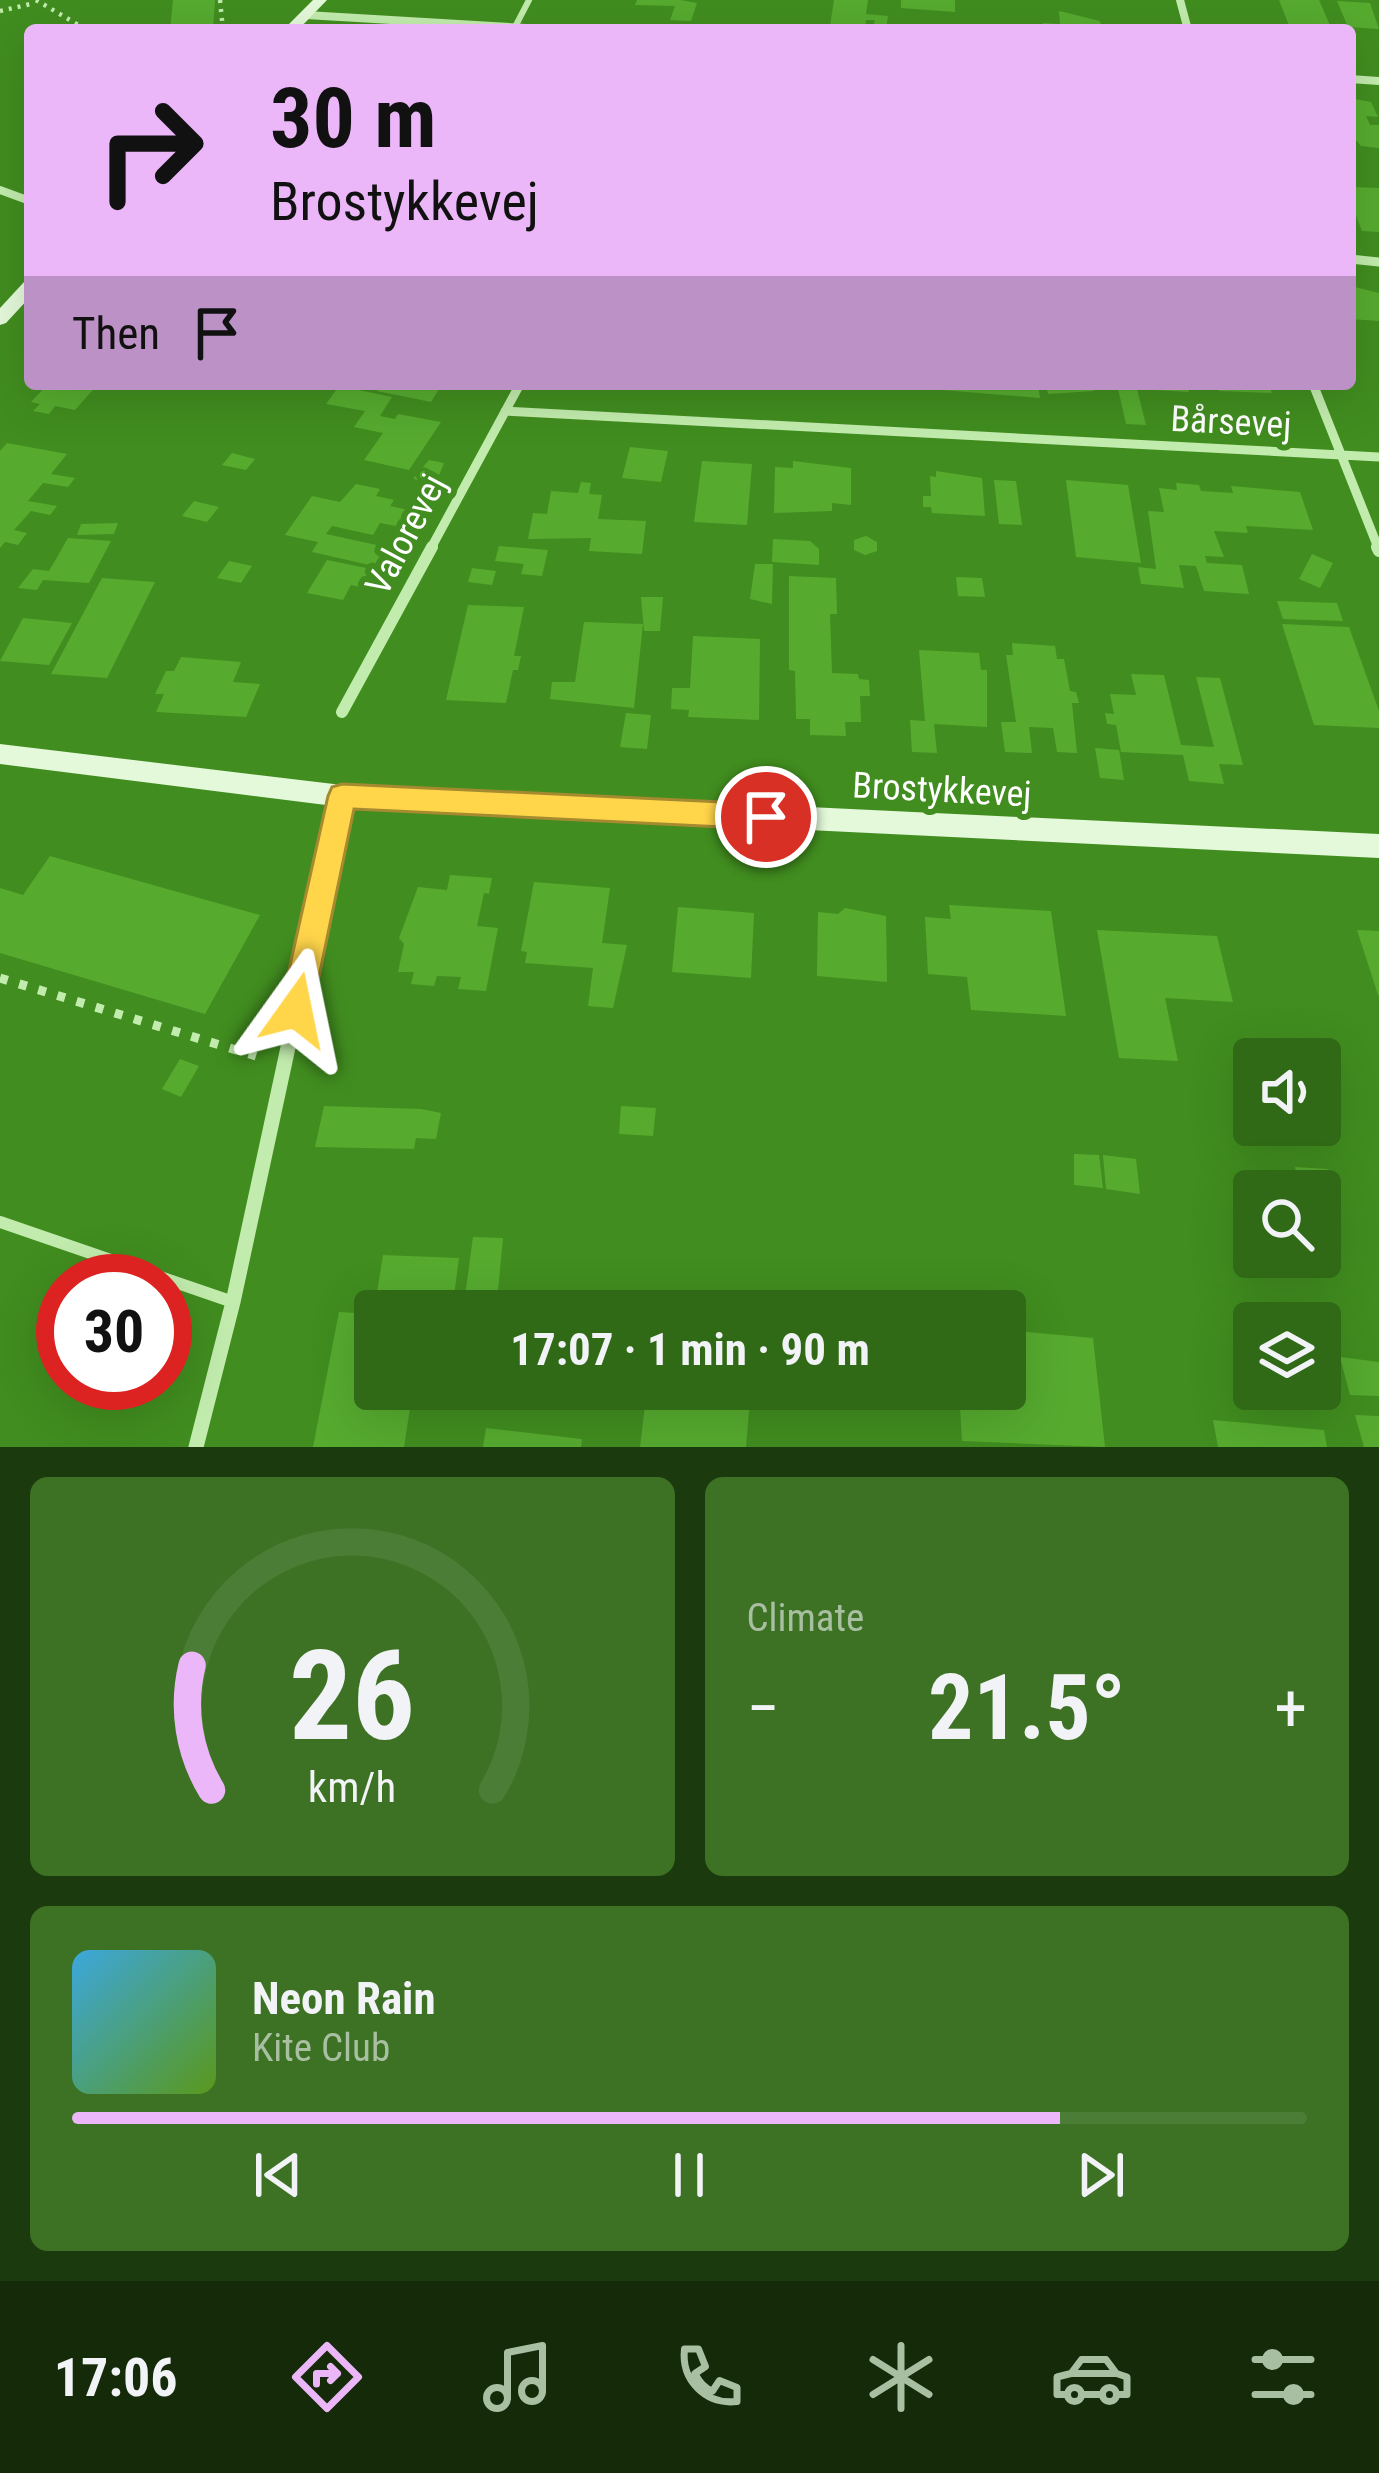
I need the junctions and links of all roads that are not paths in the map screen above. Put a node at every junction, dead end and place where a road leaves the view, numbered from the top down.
1 (320, 0) edge
2 (306, 15) junction
3 (296, 24) edge
4 (436, 24) edge
5 (24, 293) edge
6 (0, 319) edge
7 (517, 390) edge
8 (1315, 390) edge
9 (505, 411) junction
10 (1340, 453) junction
11 (1379, 457) edge
12 (1379, 550) edge
13 (342, 712) dead end
14 (0, 754) edge
15 (342, 796) junction
16 (1379, 846) edge
17 (0, 1222) edge
18 (233, 1302) junction
19 (196, 1447) edge

1 - 2 street
2 - 3 street
2 - 4 street
5 - 6 street
7 - 9 street, Valorevej
8 - 10 street
9 - 10 street, Bårsevej
9 - 13 street, Valorevej
10 - 11 street, Bårsevej
10 - 12 street
14 - 15 street, Brostykkevej
15 - 16 street, Brostykkevej
15 - 18 street
17 - 18 lane
18 - 19 street

